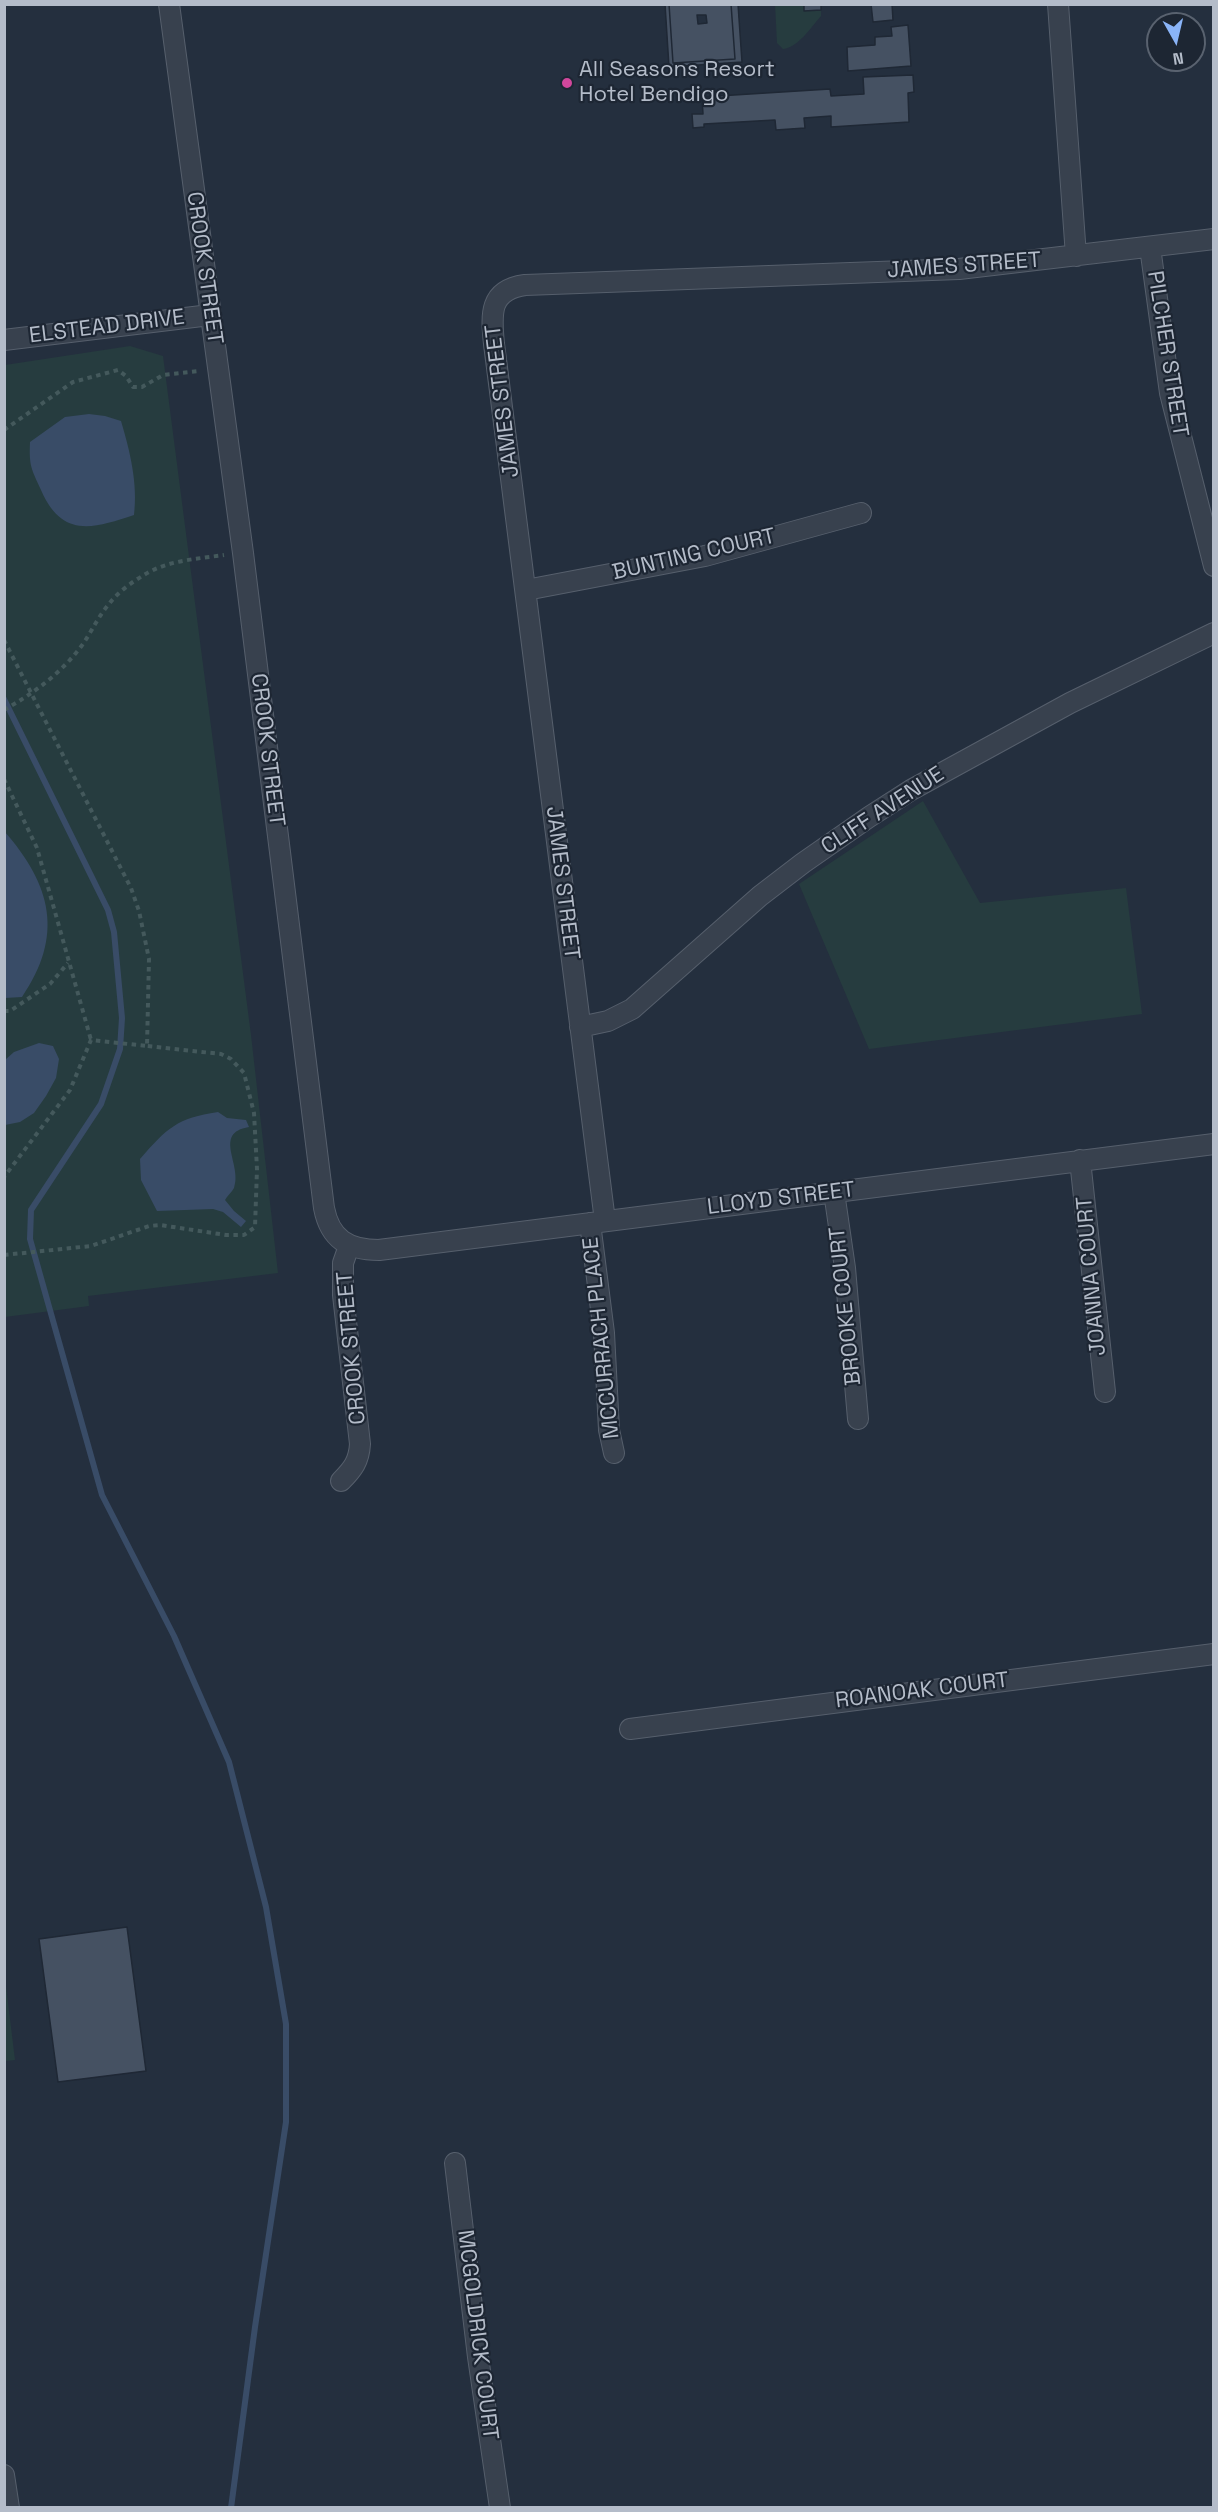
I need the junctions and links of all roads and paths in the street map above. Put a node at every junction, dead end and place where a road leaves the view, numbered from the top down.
1 (169, 4) edge
2 (1058, 4) edge
3 (1214, 238) edge
4 (1150, 247) junction
5 (1076, 256) junction
6 (210, 315) junction
7 (4, 340) edge
8 (218, 369) junction
9 (4, 430) edge
10 (861, 513) dead end
11 (243, 553) junction
12 (1214, 566) edge
13 (526, 590) junction
14 (1214, 633) edge
15 (4, 640) edge
16 (31, 695) junction
17 (4, 710) edge
18 (4, 779) edge
19 (68, 963) junction
20 (4, 1011) edge
21 (580, 1027) junction
22 (91, 1040) junction
23 (147, 1046) junction
24 (1214, 1144) edge
25 (1080, 1160) junction
26 (4, 1177) edge
27 (834, 1192) junction
28 (598, 1222) junction
29 (349, 1246) junction
30 (4, 1255) edge
31 (1105, 1392) dead end
32 (858, 1419) dead end
33 (614, 1453) dead end
34 (341, 1481) dead end
35 (1214, 1654) edge
36 (630, 1729) dead end
37 (455, 2163) dead end
38 (4, 2475) edge
39 (9, 2508) edge
40 (500, 2508) edge

1 - 6 street, CROOK STREET
2 - 5 street
3 - 4 street, JAMES STREET
4 - 5 street, JAMES STREET
4 - 12 street, PILCHER STREET
5 - 13 street, JAMES STREET
6 - 7 street, ELSTEAD DRIVE
6 - 8 street, CROOK STREET
8 - 9 path
8 - 11 street, CROOK STREET
10 - 13 street, BUNTING COURT
11 - 16 path
11 - 29 street, CROOK STREET
13 - 21 street, JAMES STREET
14 - 21 street, CLIFF AVENUE
15 - 16 path
16 - 17 path
16 - 23 path
18 - 19 path
19 - 20 path
19 - 22 path
21 - 28 street, JAMES STREET
22 - 23 path
22 - 26 path
23 - 30 path
24 - 25 street, LLOYD STREET
25 - 27 street, LLOYD STREET
25 - 31 street, JOANNA COURT
27 - 28 street, LLOYD STREET
27 - 32 street, BROOKE COURT
28 - 29 street, LLOYD STREET
28 - 33 street, MCCURRACH PLACE
29 - 34 street, CROOK STREET
35 - 36 street, ROANOAK COURT
37 - 40 street, MCGOLDRICK COURT
38 - 39 street

